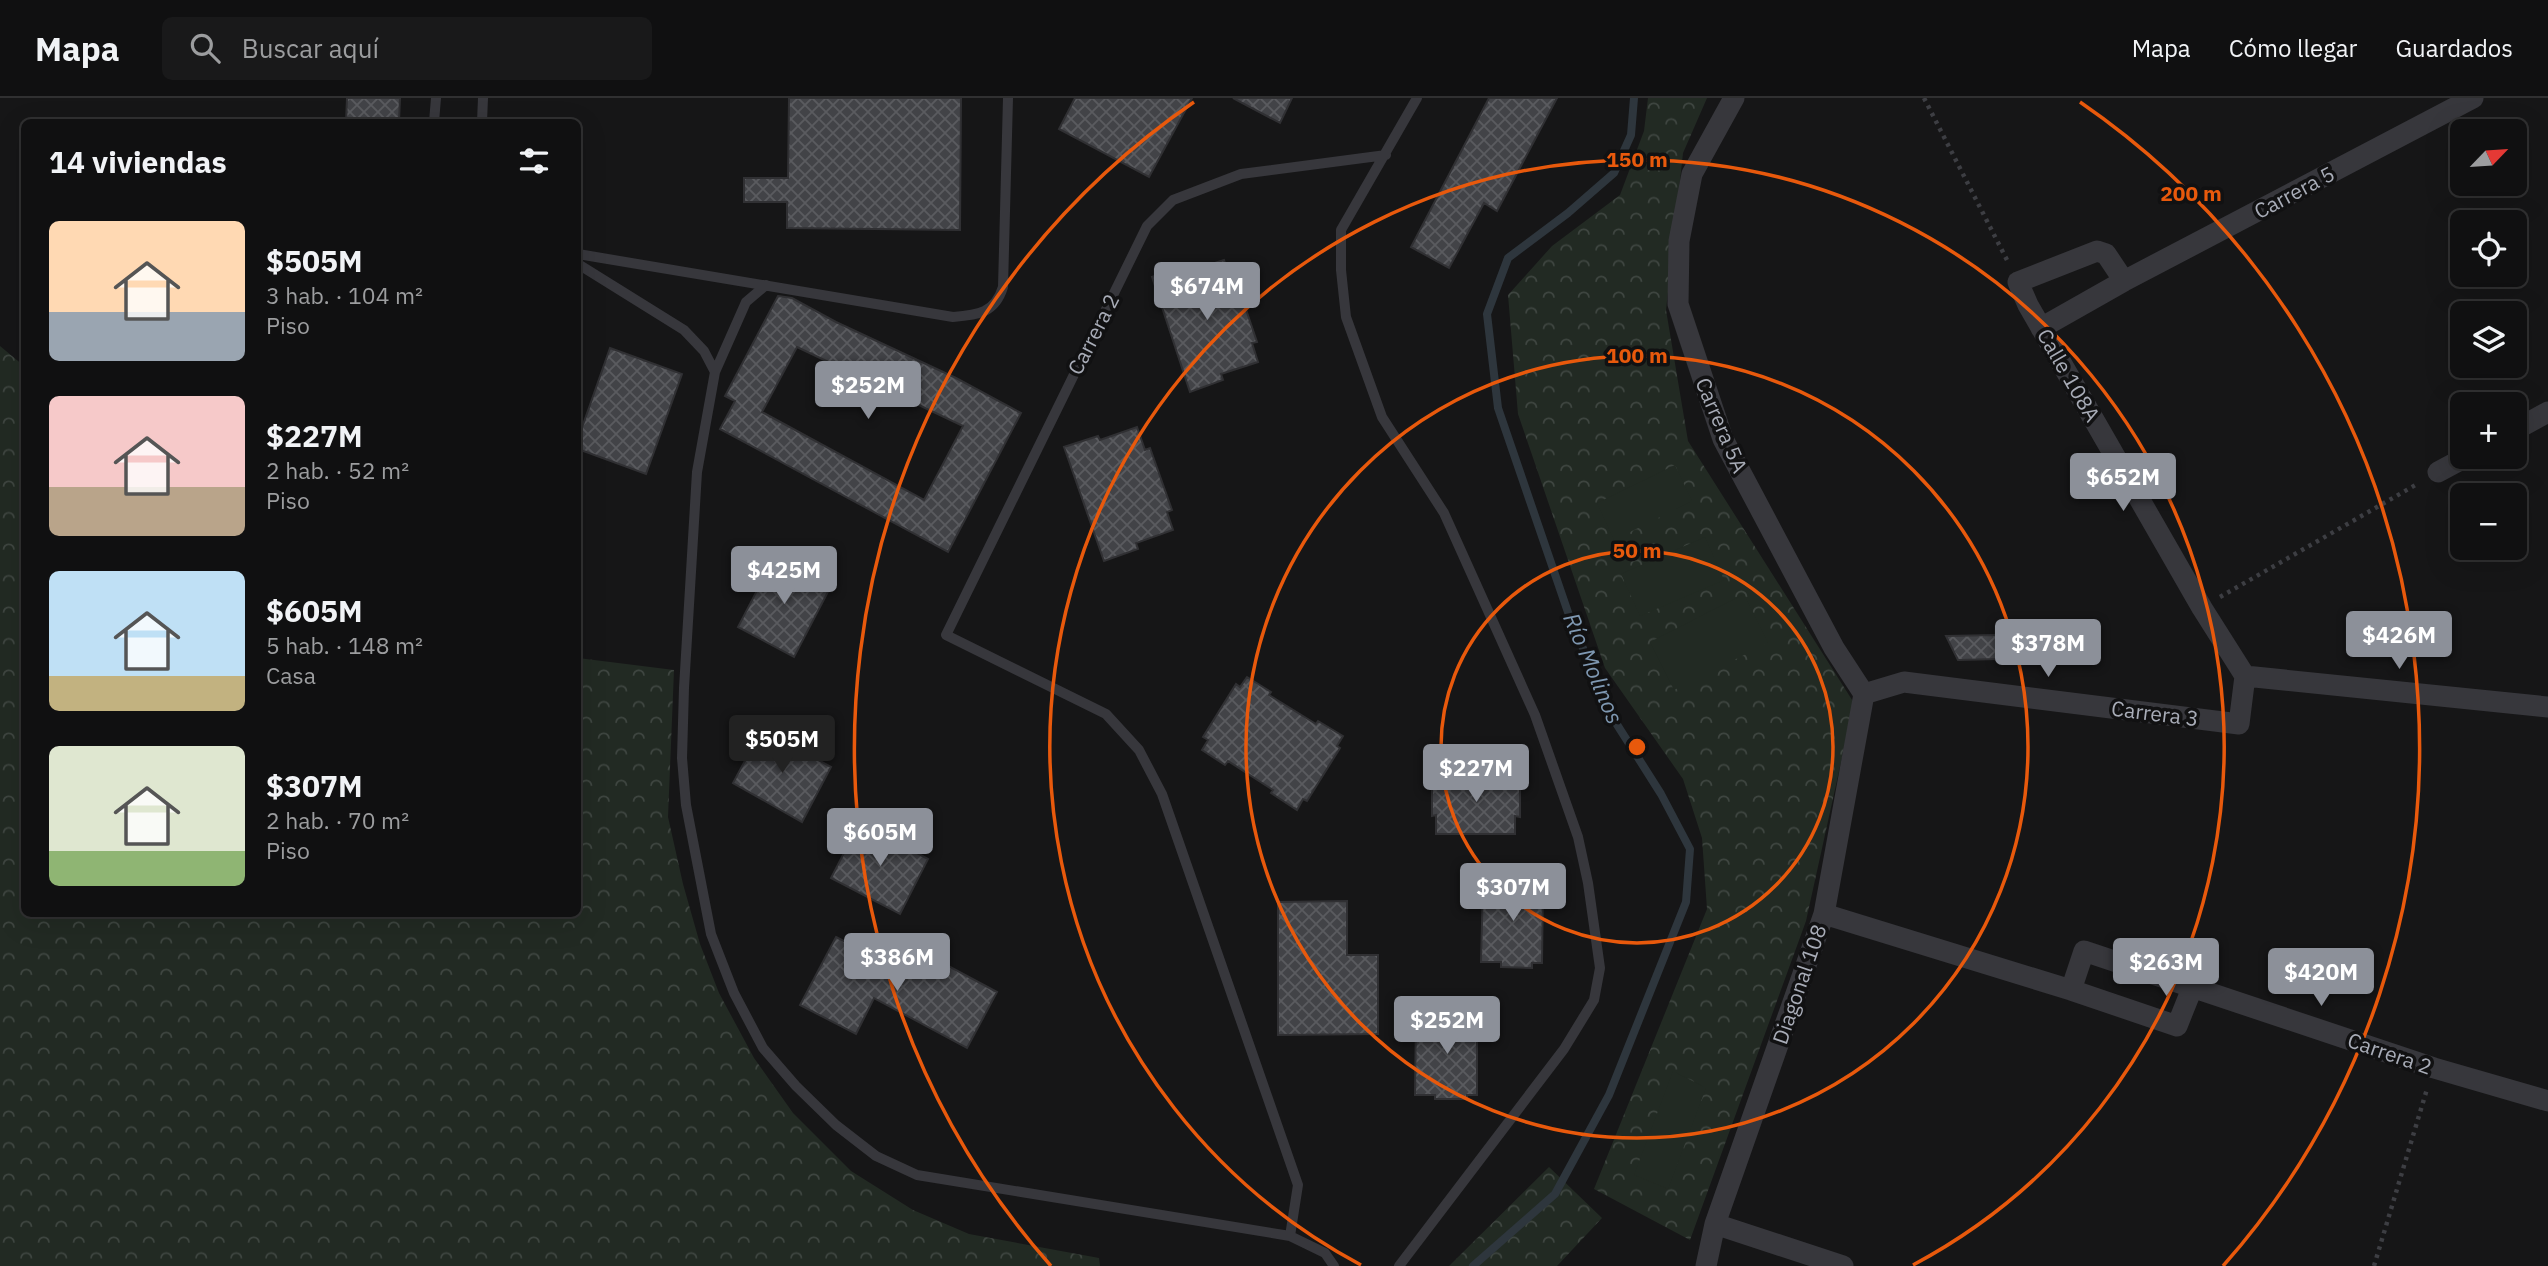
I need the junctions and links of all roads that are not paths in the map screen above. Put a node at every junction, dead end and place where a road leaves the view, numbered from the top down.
1 (436, 98) edge
2 (484, 98) edge
3 (1008, 98) edge
4 (1417, 98) edge
5 (1734, 98) edge
6 (2473, 98) edge
7 (434, 119) edge
8 (482, 119) edge
9 (1386, 155) junction
10 (581, 254) edge
11 (581, 266) edge
12 (2124, 281) junction
13 (766, 285) junction
14 (2041, 328) junction
15 (715, 372) junction
16 (2548, 412) edge
17 (2527, 423) edge
18 (2450, 466) edge
19 (2438, 472) road end
20 (2245, 676) junction
21 (1864, 694) junction
22 (2548, 707) edge
23 (1824, 914) junction
24 (2193, 986) junction
25 (2071, 990) junction
26 (2548, 1101) edge
27 (1715, 1223) junction
28 (1290, 1236) junction
29 (1334, 1266) edge
30 (1399, 1266) edge
31 (1706, 1266) edge
32 (1843, 1266) edge

1 - 7 lane
2 - 8 lane
3 - 13 lane
4 - 9 lane
5 - 21 street, Carrera 5A
6 - 12 street, Carrera 5
9 - 28 lane, Carrera 2
9 - 30 lane
10 - 13 lane
11 - 15 lane
12 - 14 street, Carrera 5
12 - 14 street, Calle 108A
13 - 15 lane
14 - 20 street, Calle 108A
15 - 28 lane
16 - 17 street
18 - 19 street
20 - 21 street, Carrera 3
20 - 22 street
21 - 23 street, Diagonal 108
23 - 25 street
23 - 27 street, Diagonal 108
24 - 25 street
24 - 25 street, Carrera 2
24 - 26 street, Carrera 2
27 - 31 street, Diagonal 108
27 - 32 street
28 - 29 lane

